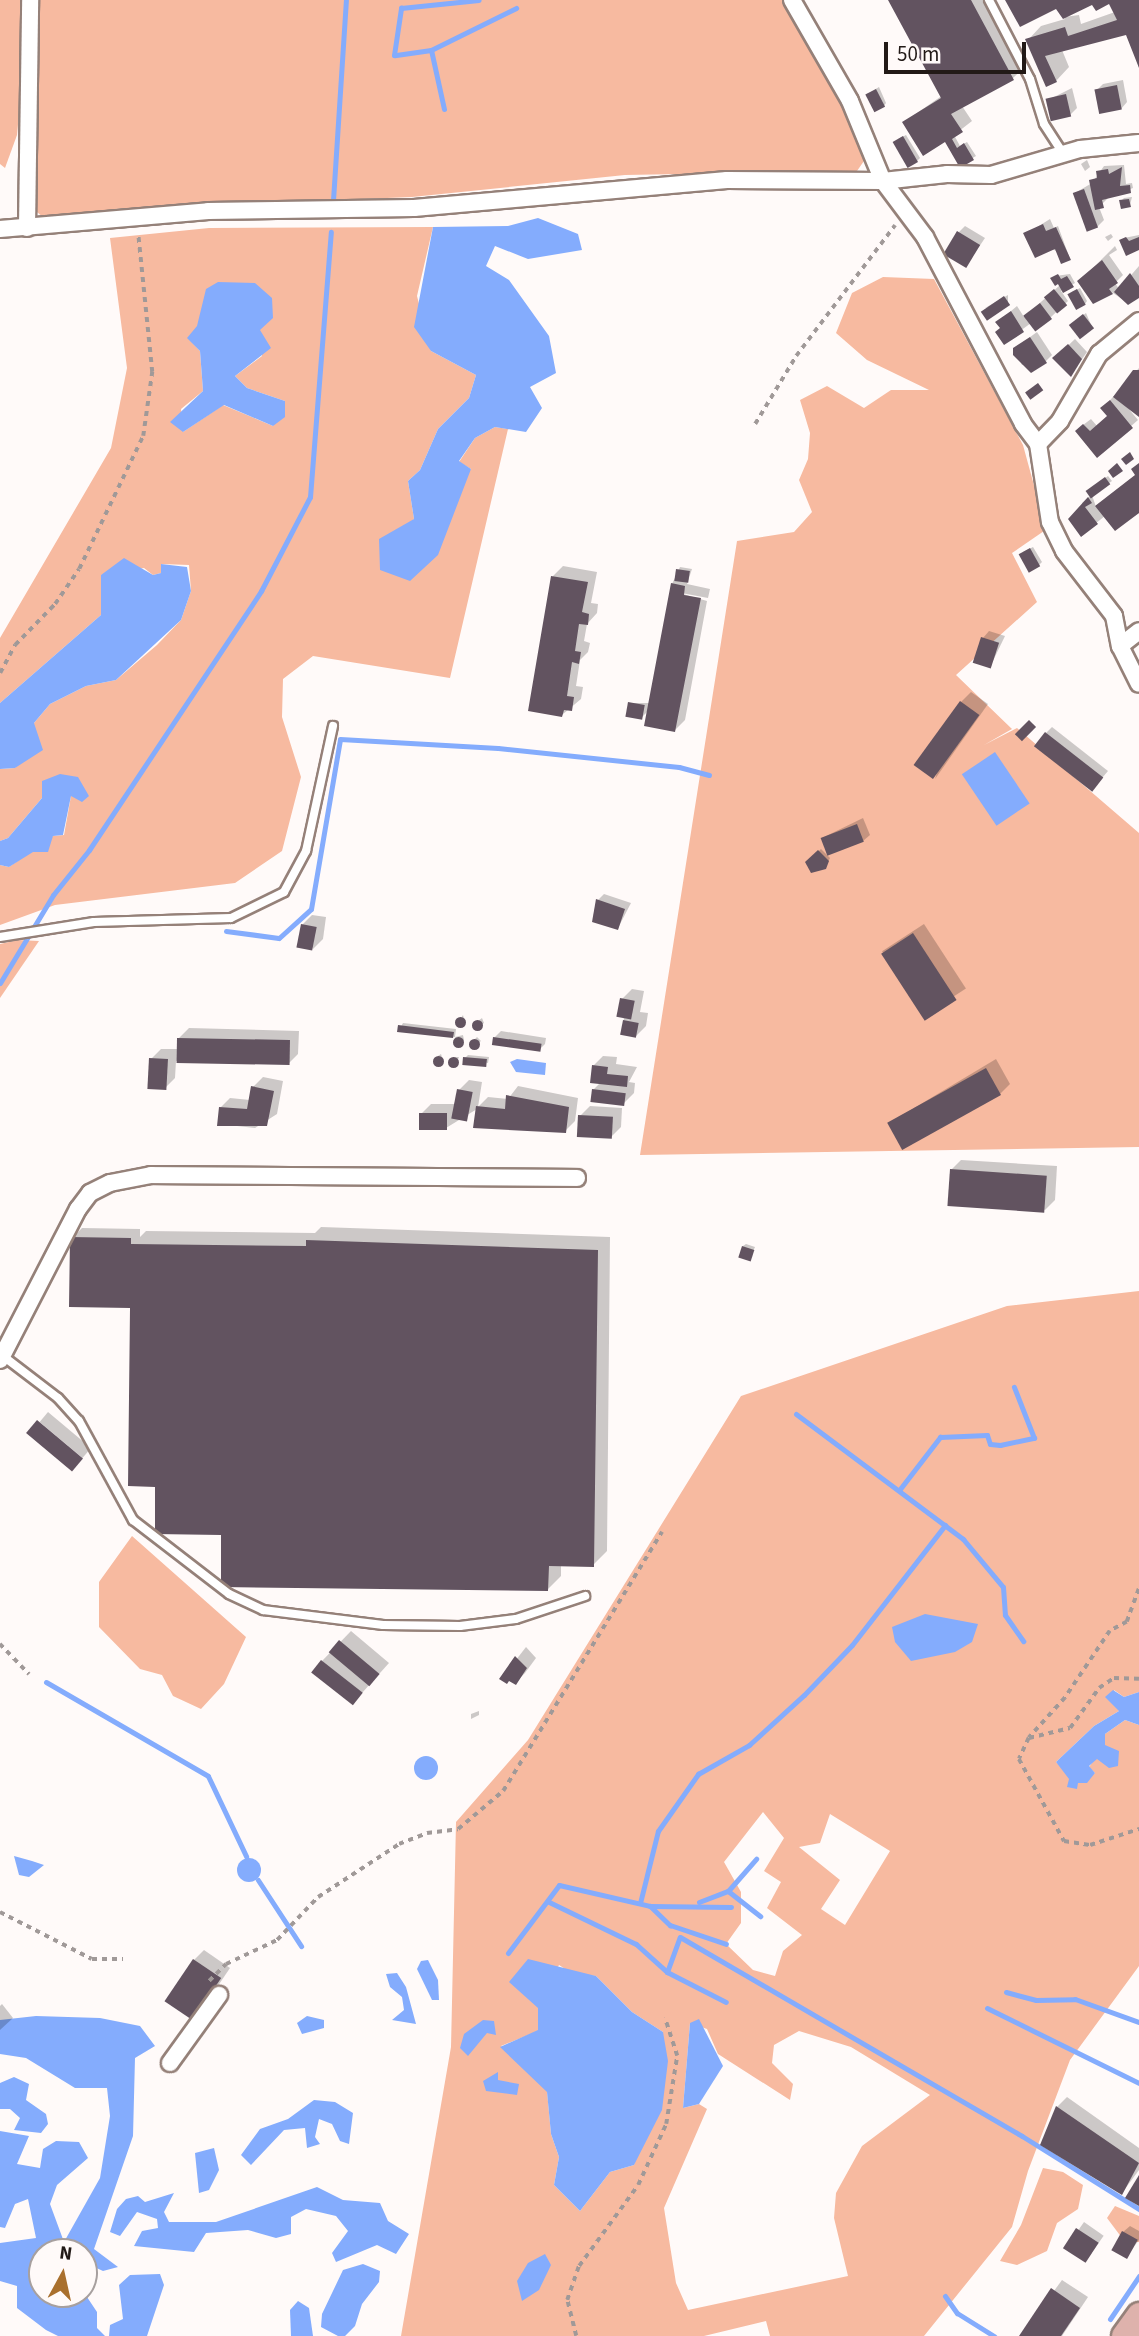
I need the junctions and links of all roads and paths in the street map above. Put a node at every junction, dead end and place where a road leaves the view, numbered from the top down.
1 (30, 0) edge
2 (792, 0) edge
3 (989, 0) edge
4 (1139, 144) edge
5 (1063, 153) junction
6 (883, 181) junction
7 (905, 212) junction
8 (137, 218) junction
9 (27, 228) junction
10 (0, 229) edge
11 (1139, 321) edge
12 (755, 424) dead end
13 (1038, 444) junction
14 (1139, 631) edge
15 (1120, 646) junction
16 (0, 673) edge
17 (1139, 684) edge
18 (334, 726) dead end
19 (0, 937) edge
20 (577, 1178) dead end
21 (2, 1358) edge
22 (662, 1532) dead end
23 (1139, 1589) edge
24 (585, 1596) dead end
25 (0, 1644) edge
26 (29, 1674) dead end
27 (1139, 1679) edge
28 (1029, 1738) junction
29 (1139, 1829) edge
30 (0, 1912) edge
31 (123, 1959) dead end
32 (212, 1990) joint
33 (665, 2018) dead end
34 (170, 2063) dead end
35 (576, 2336) edge

1 - 9 street
2 - 6 street
3 - 5 lane
4 - 5 street
5 - 6 street
6 - 7 street
6 - 8 street
7 - 12 path
7 - 13 street
8 - 9 street
8 - 16 path
9 - 10 street
11 - 13 street
13 - 15 street
14 - 15 street
15 - 17 street
18 - 19 lane
20 - 21 street
21 - 24 lane
22 - 32 path
23 - 28 path
25 - 26 path
27 - 28 path
28 - 29 path
30 - 31 path
32 - 34 street
33 - 35 path

